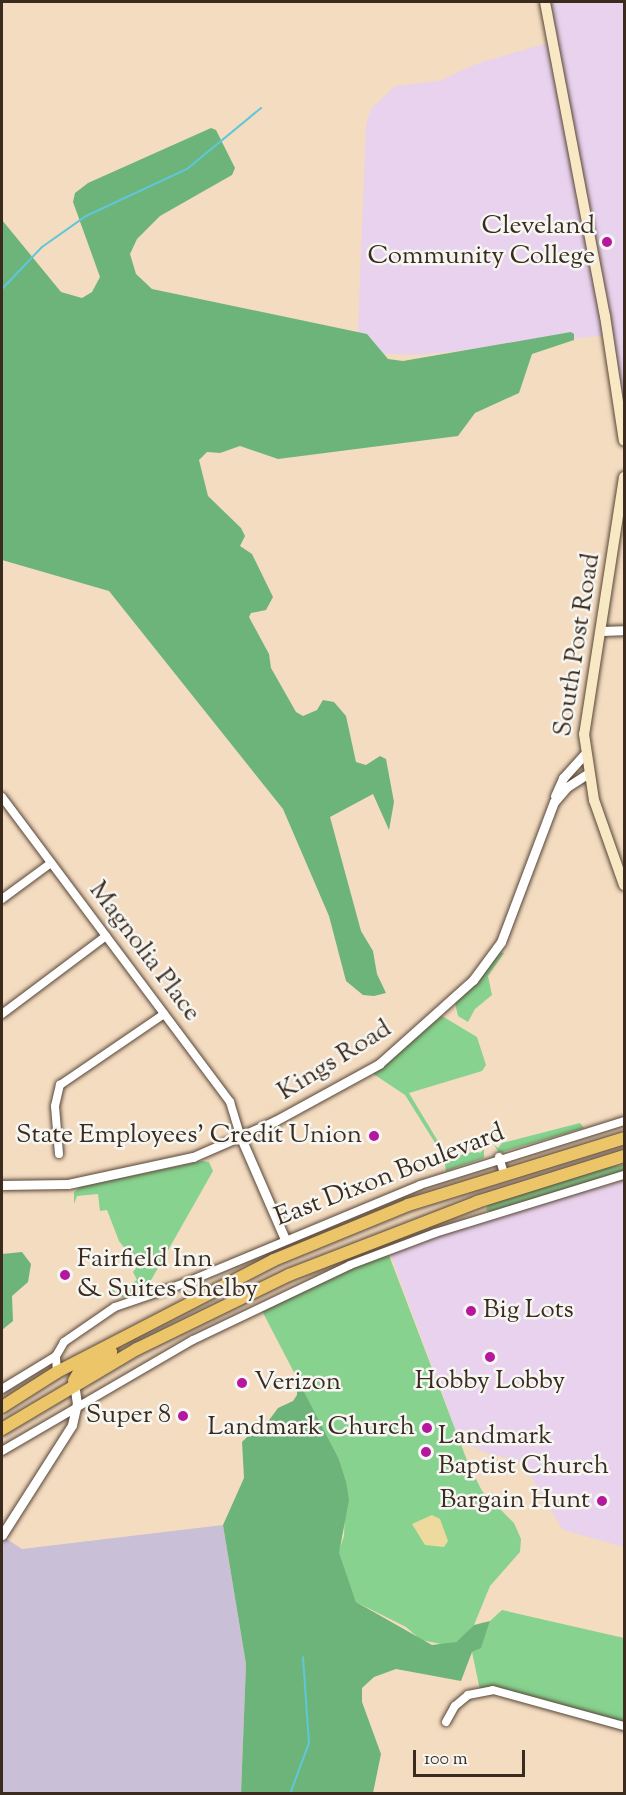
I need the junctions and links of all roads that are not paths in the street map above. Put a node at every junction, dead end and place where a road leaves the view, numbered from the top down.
1 (545, 2) edge
2 (624, 441) edge
3 (624, 477) edge
4 (624, 630) edge
5 (600, 631) junction
6 (584, 755) junction
7 (587, 774) junction
8 (2, 797) edge
9 (554, 802) junction
10 (51, 863) junction
11 (624, 885) edge
12 (2, 899) edge
13 (106, 936) junction
14 (2, 1014) edge
15 (164, 1014) junction
16 (624, 1121) edge
17 (242, 1138) junction
18 (624, 1138) edge
19 (58, 1154) dead end
20 (624, 1156) edge
21 (499, 1157) junction
22 (504, 1173) junction
23 (624, 1175) edge
24 (2, 1185) edge
25 (477, 1202) junction
26 (483, 1218) junction
27 (285, 1239) junction
28 (158, 1319) junction
29 (56, 1356) junction
30 (57, 1372) junction
31 (74, 1383) junction
32 (2, 1389) edge
33 (77, 1404) junction
34 (2, 1407) edge
35 (2, 1420) edge
36 (2, 1429) edge
37 (2, 1451) edge
38 (2, 1535) edge
39 (446, 1722) dead end
40 (624, 1726) edge

1 - 2 main road
3 - 5 main road, South Post Road
4 - 5 street
5 - 6 main road, South Post Road
6 - 7 main road, South Post Road
6 - 9 street
7 - 9 street, Kings Road
7 - 11 main road, South Post Road
8 - 10 street, Magnolia Place
9 - 17 street, Kings Road
10 - 12 street
10 - 13 street, Magnolia Place
13 - 14 street
13 - 15 street, Magnolia Place
15 - 17 street, Magnolia Place
15 - 19 street
16 - 21 street, East Dixon Boulevard
17 - 24 street, Kings Road
17 - 27 street
18 - 22 highway, East Dixon Boulevard
20 - 25 highway
21 - 22 street
21 - 27 street, East Dixon Boulevard
22 - 28 highway, East Dixon Boulevard
23 - 26 street
25 - 26 street
25 - 31 highway
26 - 33 street
27 - 29 street, East Dixon Boulevard
28 - 30 highway, East Dixon Boulevard
28 - 31 highway
29 - 30 street
29 - 32 street, East Dixon Boulevard
30 - 34 highway, East Dixon Boulevard
30 - 35 highway
31 - 33 street
31 - 36 highway
33 - 37 street
33 - 38 street
39 - 40 street

